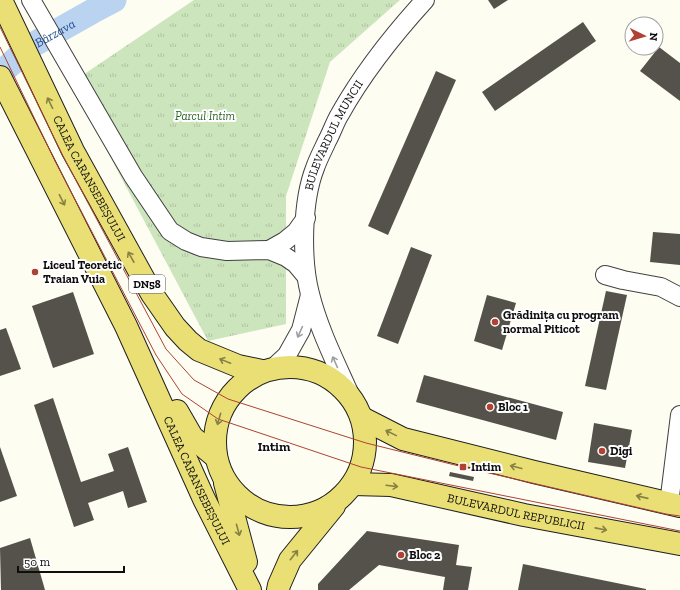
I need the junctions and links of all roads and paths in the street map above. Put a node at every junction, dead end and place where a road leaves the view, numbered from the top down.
1 (1, 0) edge
2 (425, 0) edge
3 (35, 6) edge
4 (0, 77) edge
5 (306, 218) junction
6 (269, 250) junction
7 (605, 275) dead end
8 (306, 276) junction
9 (310, 294) junction
10 (680, 297) edge
11 (126, 326) junction
12 (268, 369) junction
13 (352, 397) junction
14 (680, 415) edge
15 (362, 418) junction
16 (220, 468) junction
17 (346, 492) junction
18 (204, 499) junction
19 (674, 505) edge
20 (680, 544) edge
21 (250, 590) edge
22 (254, 590) edge
23 (278, 590) edge

12 -> 1 main road, CALEA CARANSEBEȘULUI / DN58
2 - 5 street, BULEVARDUL MUNCII
3 - 6 street
4 -> 11 main road, CALEA CARANSEBEȘULUI / DN58
5 - 6 street
5 - 8 street, BULEVARDUL MUNCII
6 - 8 street
7 - 10 street
8 - 9 street, BULEVARDUL MUNCII
9 -> 12 street, BULEVARDUL MUNCII
13 -> 9 street, BULEVARDUL MUNCII
11 - 16 main road, CALEA CARANSEBEȘULUI
11 - 18 main road, CALEA CARANSEBEȘULUI / DN58
12 - 13 main road, DN58
12 -> 16 main road
13 - 15 main road, DN58
14 - 19 street
15 - 17 main road, DN58
19 -> 15 main road
16 - 17 main road
16 - 18 main road
16 -> 22 main road, CALEA CARANSEBEȘULUI
17 -> 20 main road, BULEVARDUL REPUBLICII
23 -> 17 main road, DN58
18 - 21 main road, CALEA CARANSEBEȘULUI / DN58

